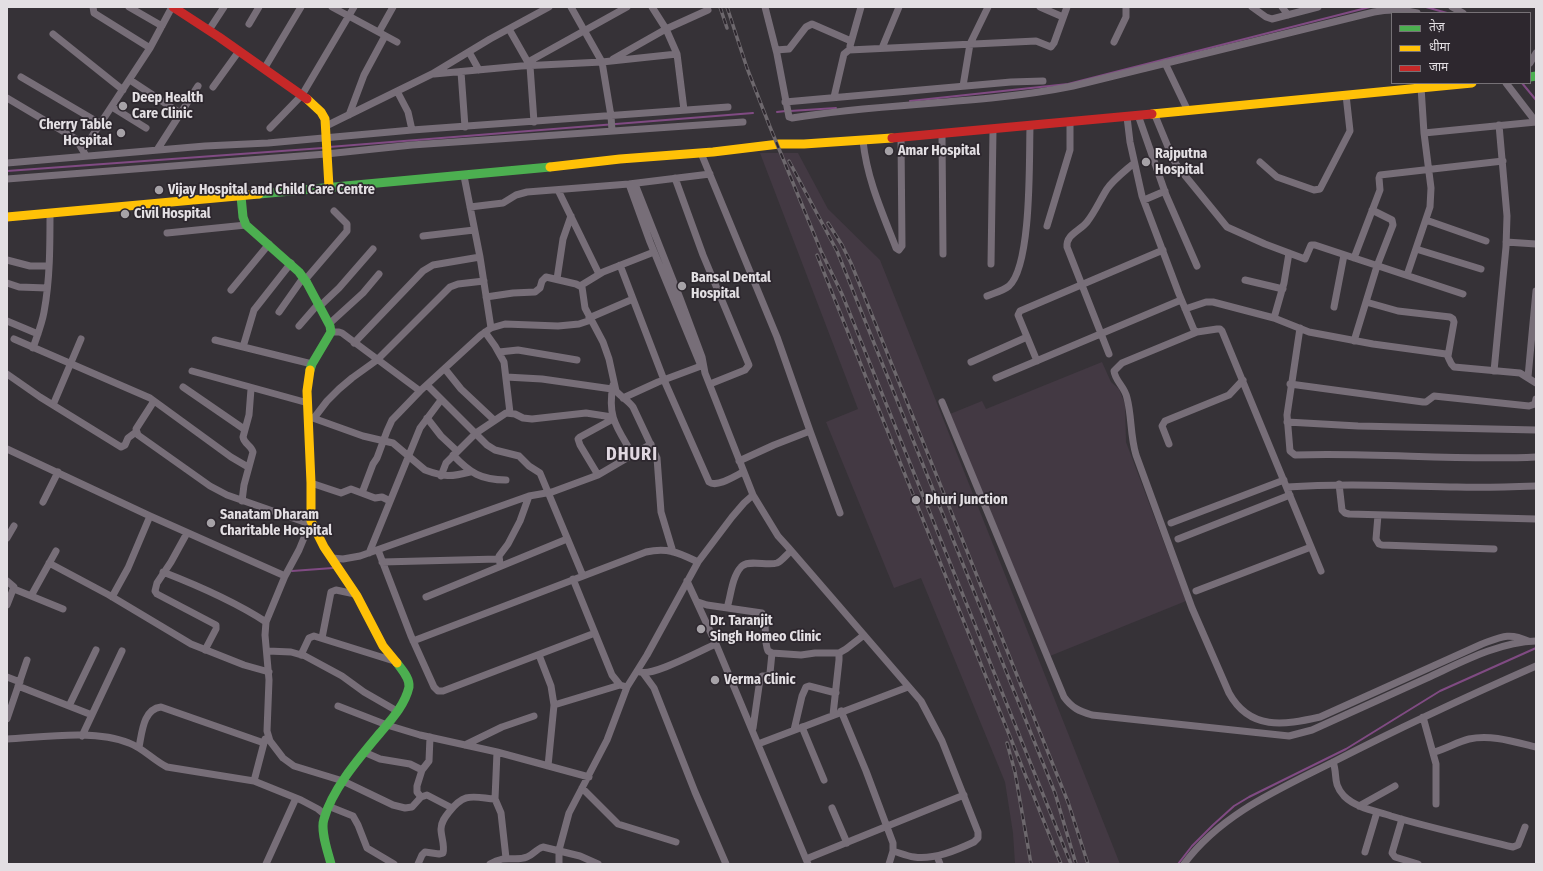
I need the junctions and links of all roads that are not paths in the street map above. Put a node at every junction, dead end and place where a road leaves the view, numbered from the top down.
1 (93, 7) edge
2 (129, 7) edge
3 (173, 7) edge
4 (224, 7) edge
5 (259, 7) edge
6 (301, 7) edge
7 (332, 7) edge
8 (354, 7) edge
9 (393, 7) edge
10 (571, 7) edge
11 (627, 7) edge
12 (652, 7) edge
13 (766, 7) edge
14 (861, 7) edge
15 (899, 7) edge
16 (988, 7) edge
17 (1040, 7) edge
18 (1067, 7) edge
19 (1126, 7) edge
20 (1252, 7) edge
21 (1282, 7) edge
22 (1318, 7) edge
23 (1452, 7) edge
24 (546, 8) edge
25 (708, 10) dead end
26 (1413, 12) edge
27 (1461, 12) edge
28 (1288, 15) junction
29 (348, 16) junction
30 (1063, 17) junction
31 (249, 24) dead end
32 (162, 26) junction
33 (509, 29) junction
34 (666, 29) junction
35 (209, 30) junction
36 (583, 30) junction
37 (53, 34) dead end
38 (382, 34) junction
39 (851, 41) junction
40 (397, 42) dead end
41 (1114, 42) dead end
42 (970, 44) junction
43 (150, 48) junction
44 (882, 48) junction
45 (776, 50) junction
46 (849, 50) junction
47 (239, 51) junction
48 (469, 52) junction
49 (677, 54) junction
50 (606, 61) junction
51 (1165, 63) junction
52 (529, 64) junction
53 (264, 69) junction
54 (479, 70) junction
55 (461, 72) junction
56 (432, 74) junction
57 (21, 77) dead end
58 (130, 80) junction
59 (1043, 81) dead end
60 (1459, 84) edge
61 (1507, 84) edge
62 (198, 86) dead end
63 (963, 86) junction
64 (213, 87) dead end
65 (1421, 87) junction
66 (124, 90) junction
67 (397, 91) junction
68 (302, 95) junction
69 (1346, 95) junction
70 (834, 97) junction
71 (7, 98) edge
72 (786, 104) junction
73 (112, 107) junction
74 (728, 107) dead end
75 (684, 110) junction
76 (1188, 111) junction
77 (180, 113) junction
78 (1154, 113) junction
79 (349, 115) junction
80 (1138, 115) junction
81 (1127, 117) junction
82 (611, 118) junction
83 (534, 122) junction
84 (743, 122) dead end
85 (1070, 122) junction
86 (1536, 122) edge
87 (101, 124) junction
88 (1499, 125) junction
89 (326, 126) junction
90 (465, 126) junction
91 (1030, 126) junction
92 (146, 128) dead end
93 (270, 128) dead end
94 (412, 130) junction
95 (612, 130) junction
96 (993, 130) junction
97 (1424, 133) junction
98 (942, 135) junction
99 (901, 138) junction
100 (863, 141) junction
101 (326, 147) junction
102 (157, 150) junction
103 (85, 153) junction
104 (701, 153) junction
105 (1503, 161) junction
106 (1260, 162) dead end
107 (7, 163) edge
108 (1134, 163) junction
109 (1428, 169) junction
110 (710, 174) junction
111 (464, 176) junction
112 (675, 178) junction
113 (7, 179) edge
114 (632, 184) junction
115 (329, 187) junction
116 (558, 190) junction
117 (1165, 191) junction
118 (241, 196) junction
119 (1144, 200) junction
120 (470, 208) junction
121 (1372, 210) junction
122 (334, 211) dead end
123 (50, 213) junction
124 (571, 216) junction
125 (7, 217) edge
126 (1426, 220) junction
127 (246, 225) junction
128 (1047, 226) dead end
129 (474, 230) junction
130 (167, 233) dead end
131 (423, 236) dead end
132 (1486, 241) dead end
133 (1506, 242) junction
134 (269, 244) junction
135 (1536, 244) edge
136 (373, 249) dead end
137 (1416, 249) junction
138 (1163, 250) junction
139 (654, 252) junction
140 (1289, 253) junction
141 (943, 254) dead end
142 (1344, 255) junction
143 (480, 257) junction
144 (1354, 258) junction
145 (7, 260) edge
146 (290, 263) junction
147 (991, 264) dead end
148 (49, 266) junction
149 (620, 266) junction
150 (1197, 266) dead end
151 (1377, 266) junction
152 (1481, 269) dead end
153 (379, 274) dead end
154 (599, 274) junction
155 (1406, 276) junction
156 (304, 279) junction
157 (557, 279) junction
158 (1245, 280) dead end
159 (484, 281) junction
160 (7, 284) edge
161 (1082, 285) junction
162 (580, 286) junction
163 (47, 288) junction
164 (1283, 289) junction
165 (231, 290) dead end
166 (1536, 292) edge
167 (1463, 294) dead end
168 (987, 296) dead end
169 (486, 297) junction
170 (633, 299) junction
171 (1181, 300) junction
172 (1366, 302) junction
173 (320, 305) junction
174 (1334, 307) dead end
175 (1185, 309) junction
176 (280, 312) dead end
177 (1535, 316) edge
178 (1274, 318) junction
179 (590, 319) junction
180 (7, 321) edge
181 (299, 326) dead end
182 (330, 328) junction
183 (1300, 328) junction
184 (488, 330) junction
185 (1196, 332) junction
186 (38, 334) junction
187 (1101, 334) junction
188 (1027, 337) junction
189 (14, 339) dead end
190 (81, 339) dead end
191 (215, 340) dead end
192 (1354, 341) junction
193 (354, 343) junction
194 (243, 347) junction
195 (33, 348) junction
196 (499, 352) junction
197 (1109, 354) dead end
198 (1448, 356) junction
199 (1533, 358) edge
200 (377, 360) junction
201 (577, 360) dead end
202 (1037, 361) junction
203 (971, 362) dead end
204 (71, 364) junction
205 (312, 364) junction
206 (701, 366) junction
207 (445, 369) junction
208 (192, 371) dead end
209 (1494, 371) junction
210 (705, 373) junction
211 (7, 374) edge
212 (506, 377) junction
213 (1528, 377) junction
214 (996, 378) dead end
215 (664, 380) junction
216 (1243, 380) junction
217 (1536, 383) edge
218 (710, 384) junction
219 (1290, 384) junction
220 (427, 385) junction
221 (613, 386) junction
222 (183, 387) dead end
223 (252, 389) junction
224 (420, 391) junction
225 (623, 398) junction
226 (1536, 399) edge
227 (441, 400) junction
228 (154, 401) junction
229 (942, 402) dead end
230 (308, 404) junction
231 (53, 405) junction
232 (510, 413) junction
233 (311, 417) junction
234 (427, 418) junction
235 (613, 418) junction
236 (494, 420) junction
237 (1287, 422) junction
238 (244, 429) junction
239 (1536, 430) edge
240 (810, 431) junction
241 (136, 432) junction
242 (476, 433) junction
243 (383, 440) junction
244 (651, 444) junction
245 (1169, 444) dead end
246 (7, 449) edge
247 (455, 453) junction
248 (408, 455) junction
249 (633, 455) junction
250 (1536, 457) edge
251 (739, 461) junction
252 (248, 467) junction
253 (58, 472) junction
254 (470, 472) junction
255 (743, 472) junction
256 (598, 475) junction
257 (441, 476) junction
258 (506, 480) dead end
259 (1284, 480) junction
260 (311, 483) junction
261 (1339, 484) junction
262 (1536, 486) edge
263 (1287, 487) junction
264 (362, 493) junction
265 (548, 493) junction
266 (753, 495) junction
267 (1290, 495) junction
268 (529, 496) junction
269 (242, 501) junction
270 (390, 501) junction
271 (44, 502) dead end
272 (840, 513) dead end
273 (1378, 514) junction
274 (150, 516) junction
275 (1536, 519) edge
276 (311, 523) junction
277 (1171, 523) dead end
278 (14, 526) dead end
279 (188, 533) junction
280 (7, 538) edge
281 (567, 539) junction
282 (1178, 540) dead end
283 (1311, 547) junction
284 (1494, 549) dead end
285 (378, 550) junction
286 (56, 551) dead end
287 (791, 551) junction
288 (673, 552) junction
289 (369, 553) junction
290 (332, 558) junction
291 (382, 562) junction
292 (698, 562) junction
293 (500, 563) junction
294 (49, 564) junction
295 (1321, 571) dead end
296 (164, 572) junction
297 (285, 576) junction
298 (583, 576) junction
299 (573, 579) junction
300 (7, 581) edge
301 (687, 581) junction
302 (14, 589) junction
303 (1196, 591) dead end
304 (355, 594) junction
305 (31, 596) junction
306 (112, 597) junction
307 (426, 597) dead end
308 (698, 602) junction
309 (7, 606) edge
310 (63, 608) dead end
311 (727, 608) junction
312 (266, 622) junction
313 (595, 633) junction
314 (864, 635) junction
315 (322, 638) junction
316 (413, 641) junction
317 (1532, 641) edge
318 (716, 644) junction
319 (96, 650) dead end
320 (205, 650) junction
321 (122, 651) dead end
322 (268, 651) junction
323 (772, 653) junction
324 (839, 653) junction
325 (301, 655) junction
326 (539, 655) junction
327 (27, 660) dead end
328 (396, 661) junction
329 (1536, 666) edge
330 (269, 672) junction
331 (640, 672) junction
332 (7, 677) edge
333 (19, 684) junction
334 (624, 686) junction
335 (908, 687) junction
336 (836, 693) junction
337 (554, 705) junction
338 (69, 706) junction
339 (338, 706) dead end
340 (397, 711) junction
341 (841, 711) junction
342 (833, 714) junction
343 (92, 715) junction
344 (534, 716) dead end
345 (1423, 717) junction
346 (7, 719) edge
347 (387, 725) junction
348 (802, 727) junction
349 (752, 730) junction
350 (794, 730) junction
351 (267, 731) junction
352 (82, 736) junction
353 (430, 737) junction
354 (7, 739) edge
355 (264, 743) junction
356 (758, 744) junction
357 (465, 745) junction
358 (139, 747) junction
359 (1536, 747) edge
360 (364, 752) junction
361 (497, 752) junction
362 (1434, 752) junction
363 (1333, 762) junction
364 (548, 766) junction
365 (422, 770) junction
366 (589, 777) junction
367 (824, 780) dead end
368 (254, 781) junction
369 (342, 781) junction
370 (1395, 786) dead end
371 (582, 788) junction
372 (964, 795) junction
373 (421, 796) junction
374 (296, 798) junction
375 (495, 799) junction
376 (1436, 804) dead end
377 (1359, 806) junction
378 (452, 808) junction
379 (832, 808) dead end
380 (326, 810) junction
381 (1377, 812) junction
382 (1402, 819) junction
383 (888, 827) junction
384 (1524, 828) dead end
385 (676, 842) dead end
386 (848, 843) junction
387 (560, 850) junction
388 (893, 851) junction
389 (1365, 852) dead end
390 (937, 856) junction
391 (506, 858) junction
392 (514, 861) edge
393 (807, 862) edge
394 (266, 864) edge
395 (331, 864) edge
396 (394, 864) edge
397 (418, 864) edge
398 (490, 864) edge
399 (559, 864) edge
400 (598, 864) edge
401 (726, 864) edge
402 (889, 864) edge
403 (940, 864) edge
404 (1184, 864) edge
405 (1418, 864) edge

1 - 43 street
2 - 32 street
3 - 32 street
3 - 35 street
4 - 35 street
5 - 31 street
6 - 53 street
7 - 29 street
8 - 29 street
9 - 38 street
10 - 36 street
11 - 36 street
12 - 34 street
13 - 45 street
14 - 39 street
15 - 44 street
16 - 42 street
17 - 30 street
18 - 30 street
19 - 41 street
20 - 28 street
21 - 28 street
22 - 28 street
23 - 27 street
24 - 33 street
25 - 34 street
26 - 51 street
29 - 38 street
29 - 68 street
30 - 42 street
32 - 43 street
33 - 48 street
33 - 52 street
34 - 49 street
34 - 50 street
35 - 47 street
36 - 50 street
36 - 52 street
37 - 66 street
38 - 40 street
38 - 79 street
39 - 45 street
39 - 46 street
42 - 44 street
42 - 63 street
43 - 58 street
44 - 46 street
45 - 72 street
46 - 70 street
47 - 53 street
47 - 64 street
48 - 54 street
48 - 56 street
49 - 50 street
49 - 75 street
50 - 52 street
50 - 82 street
51 - 72 street
51 - 76 street
52 - 54 street
52 - 83 street
53 - 68 street
54 - 55 street
55 - 56 street
55 - 90 street
56 - 67 street
57 - 87 street
58 - 66 street
58 - 77 street
59 - 63 street
60 - 65 street
61 - 86 street
62 - 77 street
63 - 70 street
65 - 69 street
65 - 97 street
66 - 73 street
67 - 79 street
67 - 94 street
68 - 89 street
68 - 93 street
69 - 76 street
69 - 106 street
70 - 72 street
71 - 103 street
73 - 87 street
73 - 92 street
74 - 75 street
75 - 82 street
76 - 78 street
77 - 102 street
78 - 80 street
78 - 140 street
79 - 89 street
80 - 81 street
80 - 117 street
81 - 85 street
81 - 108 street
82 - 83 street
82 - 95 street
83 - 90 street
84 - 95 street
85 - 91 street
85 - 128 street
86 - 88 street
87 - 103 street
88 - 97 street
88 - 105 street
89 - 101 street
90 - 94 street
91 - 96 street
91 - 168 street
94 - 101 street
95 - 101 street
96 - 98 street
96 - 147 street
97 - 109 street
98 - 99 street
98 - 141 street
99 - 100 street
99 - 100 street
100 - 104 street
101 - 102 street
101 - 113 street
101 - 115 street
102 - 103 street
103 - 107 street
104 - 110 street
104 - 111 street
105 - 109 street
105 - 133 street
108 - 119 street
108 - 161 street
109 - 121 street
109 - 126 street
110 - 112 street
110 - 240 street
111 - 115 street
111 - 120 street
112 - 114 street
112 - 218 street
114 - 116 street
114 - 139 street
114 - 210 street
115 - 118 street
116 - 120 street
116 - 124 street
117 - 119 street
117 - 150 street
118 - 123 street
118 - 127 street
119 - 138 street
120 - 129 street
121 - 144 street
121 - 151 street
122 - 156 street
123 - 125 street
123 - 148 street
124 - 154 street
124 - 157 street
126 - 132 street
126 - 137 street
127 - 130 street
127 - 134 street
129 - 131 street
129 - 143 street
133 - 135 street
133 - 209 street
134 - 146 street
134 - 165 street
136 - 173 street
137 - 152 street
137 - 155 street
138 - 161 street
138 - 171 street
139 - 149 street
139 - 206 street
140 - 142 street
140 - 164 street
142 - 144 street
142 - 174 street
143 - 159 street
143 - 193 street
144 - 151 street
145 - 148 street
146 - 156 street
146 - 194 street
148 - 163 street
149 - 154 street
149 - 170 street
151 - 155 street
151 - 172 street
153 - 182 street
154 - 162 street
155 - 167 street
156 - 173 street
156 - 176 street
157 - 162 street
157 - 169 street
158 - 164 street
159 - 169 street
159 - 200 street
160 - 163 street
161 - 187 street
161 - 188 street
162 - 179 street
163 - 186 street
164 - 178 street
166 - 177 street
169 - 184 street
170 - 179 street
170 - 215 street
171 - 175 street
171 - 187 street
172 - 192 street
172 - 198 street
173 - 181 street
173 - 182 street
175 - 178 street
175 - 185 street
177 - 199 street
178 - 183 street
179 - 184 street
179 - 221 street
180 - 186 street
182 - 193 street
182 - 205 street
183 - 192 street
183 - 219 street
184 - 196 street
184 - 207 street
185 - 216 street
185 - 317 street
186 - 195 street
187 - 197 street
187 - 202 street
188 - 202 street
188 - 203 street
189 - 195 street
190 - 204 street
191 - 194 street
192 - 198 street
193 - 200 street
194 - 205 street
195 - 204 street
196 - 201 street
196 - 212 street
198 - 209 street
199 - 213 street
200 - 224 street
200 - 233 street
202 - 214 street
204 - 228 street
204 - 231 street
205 - 230 street
206 - 210 street
206 - 215 street
207 - 220 street
207 - 236 street
208 - 223 street
209 - 213 street
210 - 218 street
211 - 231 street
212 - 221 street
212 - 232 street
213 - 217 street
215 - 225 street
215 - 255 street
216 - 245 street
216 - 259 street
218 - 251 street
219 - 226 street
219 - 237 street
220 - 224 street
220 - 227 street
221 - 225 street
221 - 235 street
222 - 238 street
223 - 230 street
223 - 238 street
224 - 243 street
225 - 244 street
227 - 234 street
227 - 242 street
228 - 241 street
228 - 252 street
229 - 317 street
230 - 233 street
231 - 241 street
232 - 235 street
232 - 236 street
233 - 243 street
233 - 260 street
234 - 247 street
234 - 248 street
235 - 249 street
235 - 256 street
236 - 242 street
237 - 239 street
237 - 250 street
238 - 252 street
240 - 251 street
240 - 272 street
241 - 269 street
242 - 247 street
242 - 265 street
243 - 248 street
243 - 264 street
244 - 249 street
244 - 288 street
246 - 253 street
247 - 254 street
247 - 257 street
248 - 257 street
248 - 270 street
249 - 256 street
251 - 255 street
252 - 269 street
253 - 271 street
253 - 274 street
254 - 257 street
254 - 258 street
255 - 266 street
256 - 265 street
259 - 263 street
259 - 277 street
260 - 264 street
260 - 276 street
261 - 262 street
261 - 263 street
261 - 273 street
263 - 267 street
264 - 270 street
265 - 268 street
265 - 281 street
266 - 287 street
266 - 292 street
267 - 282 street
267 - 283 street
268 - 285 street
268 - 293 street
269 - 276 street
270 - 289 street
273 - 275 street
273 - 284 street
274 - 279 street
274 - 306 street
276 - 290 street
276 - 297 street
278 - 280 street
279 - 296 street
279 - 297 street
281 - 293 street
281 - 298 street
283 - 295 street
283 - 303 street
285 - 289 street
285 - 291 street
286 - 294 street
287 - 311 street
287 - 314 street
288 - 292 street
288 - 298 street
289 - 290 street
290 - 304 street
291 - 293 street
291 - 316 street
292 - 301 street
293 - 307 street
294 - 305 street
294 - 306 street
296 - 312 street
296 - 320 street
297 - 312 street
298 - 299 street
299 - 313 street
299 - 316 street
300 - 302 street
301 - 308 street
301 - 331 street
302 - 305 street
302 - 309 street
304 - 315 street
304 - 328 street
305 - 310 street
306 - 320 street
308 - 311 street
308 - 318 street
311 - 323 street
312 - 322 street
313 - 326 street
313 - 334 street
314 - 324 street
314 - 335 street
315 - 325 street
315 - 328 street
316 - 326 street
318 - 331 street
318 - 349 street
319 - 338 street
320 - 330 street
321 - 343 street
322 - 325 street
322 - 330 street
323 - 324 street
323 - 349 street
324 - 336 street
325 - 340 street
326 - 337 street
327 - 333 street
328 - 340 street
329 - 345 street
330 - 351 street
331 - 334 street
331 - 401 street
332 - 333 street
333 - 338 street
333 - 346 street
334 - 337 street
334 - 366 street
335 - 341 street
335 - 372 street
336 - 342 street
336 - 350 street
337 - 364 street
338 - 343 street
339 - 347 street
340 - 347 street
341 - 342 street
341 - 383 street
342 - 348 street
343 - 352 street
344 - 357 street
345 - 362 street
345 - 363 street
347 - 353 street
347 - 360 street
348 - 350 street
348 - 367 street
349 - 356 street
350 - 356 street
351 - 355 street
351 - 369 street
352 - 354 street
352 - 358 street
353 - 357 street
353 - 365 street
355 - 358 street
355 - 368 street
356 - 393 street
357 - 361 street
358 - 368 street
359 - 362 street
360 - 365 street
360 - 369 street
361 - 364 street
361 - 375 street
362 - 376 street
363 - 377 street
363 - 404 street
364 - 366 street
365 - 373 street
366 - 371 street
368 - 374 street
369 - 373 street
369 - 380 street
370 - 377 street
371 - 385 street
371 - 387 street
372 - 383 street
372 - 390 street
373 - 378 street
374 - 380 street
374 - 394 street
375 - 378 street
375 - 391 street
377 - 381 street
378 - 397 street
379 - 386 street
380 - 395 street
380 - 396 street
381 - 382 street
381 - 389 street
382 - 384 street
382 - 405 street
383 - 386 street
383 - 388 street
386 - 393 street
387 - 392 street
387 - 399 street
387 - 400 street
388 - 390 street
388 - 402 street
390 - 403 street
391 - 392 street
391 - 398 street

